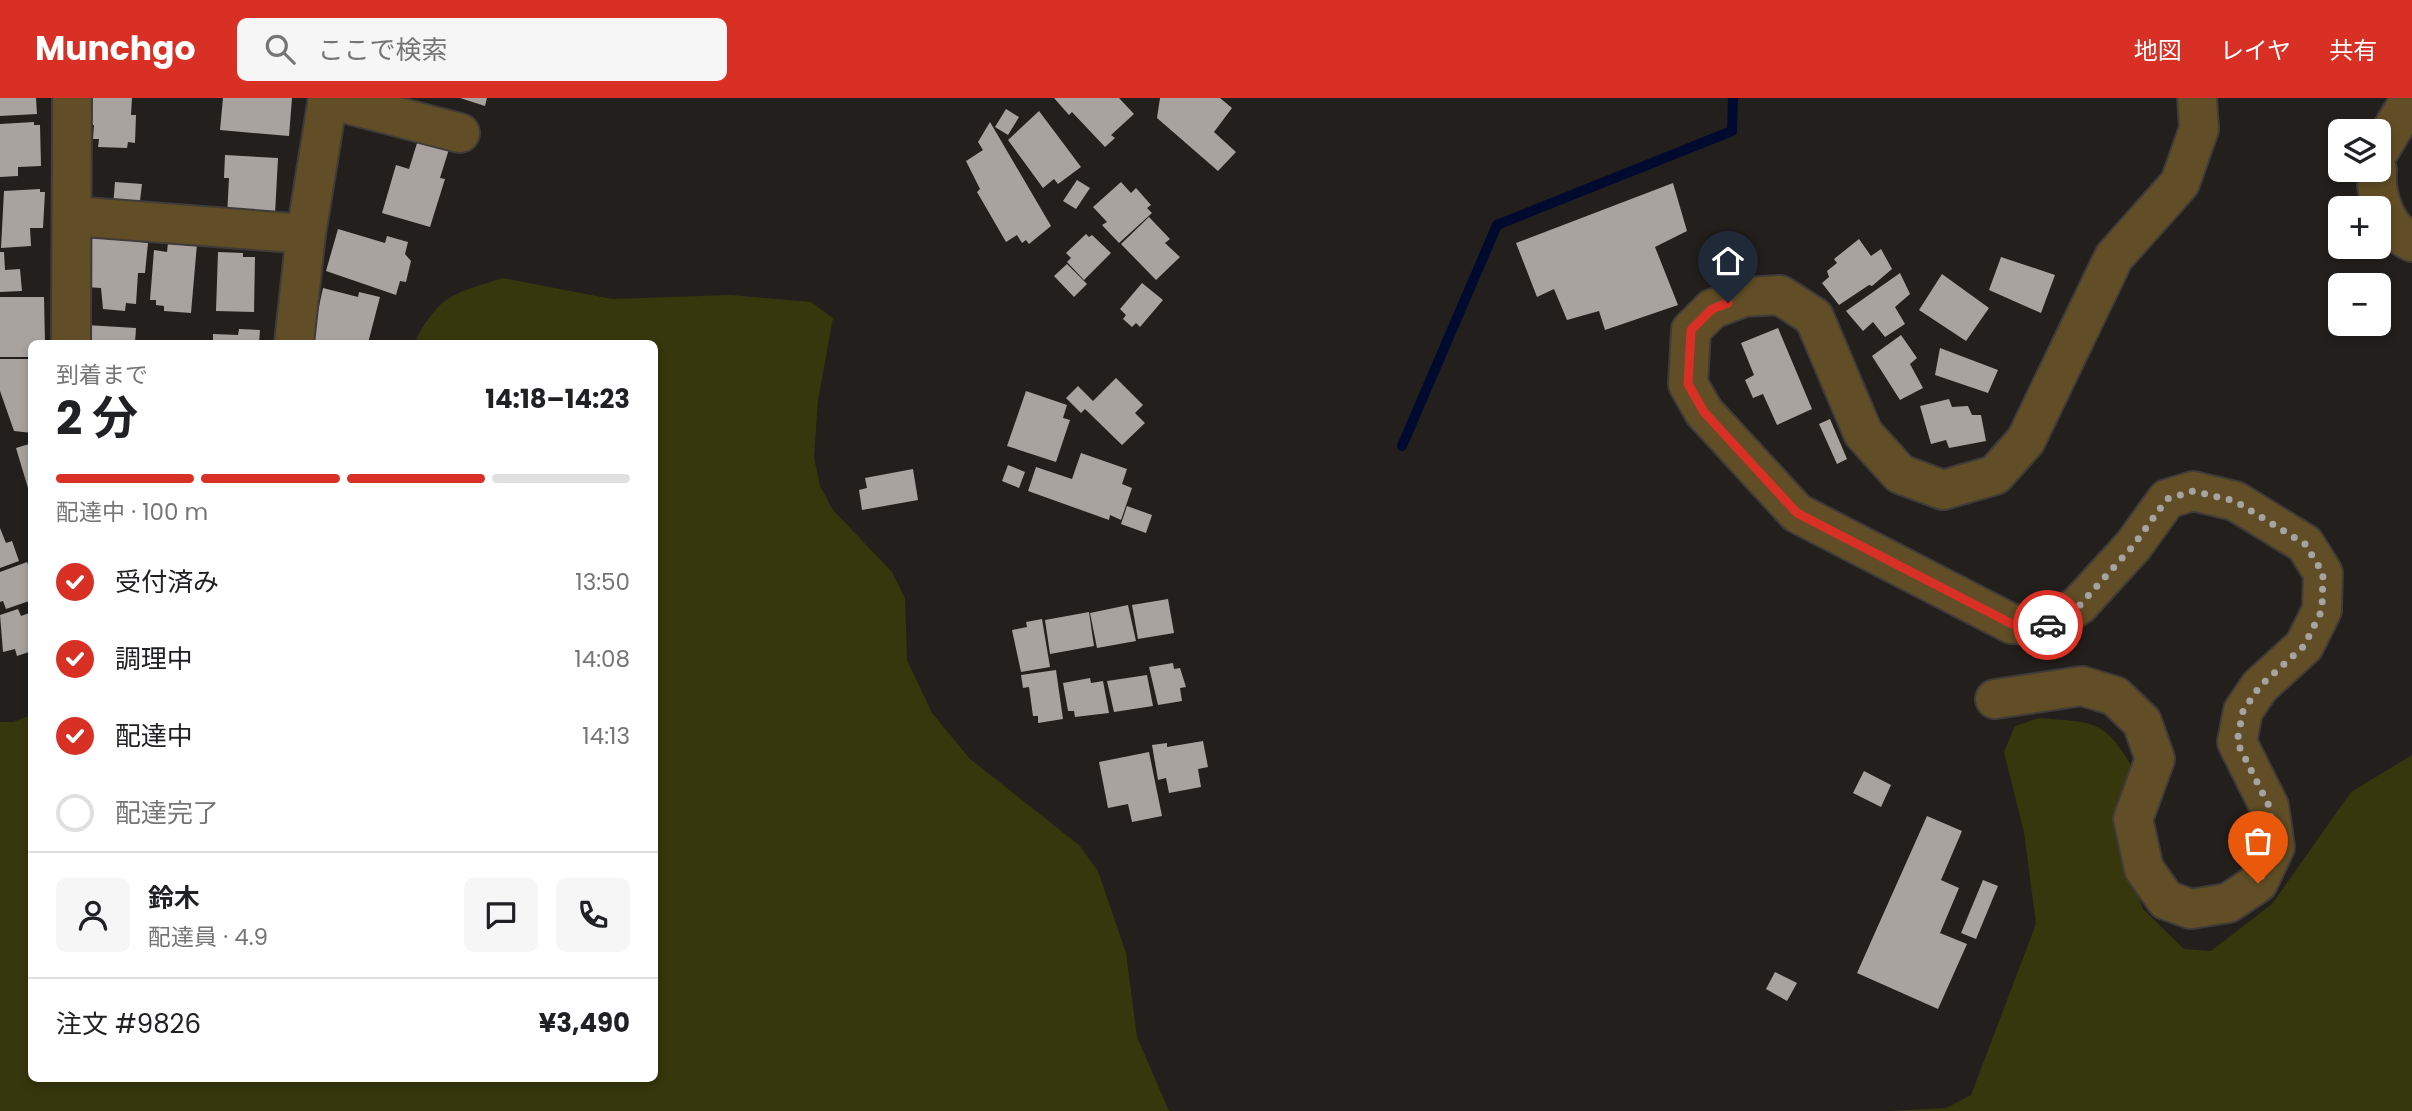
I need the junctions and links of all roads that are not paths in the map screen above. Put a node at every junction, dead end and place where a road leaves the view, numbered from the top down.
1 (72, 98) edge
2 (328, 98) edge
3 (2197, 98) edge
4 (2411, 98) edge
5 (2391, 131) edge
6 (460, 133) dead end
7 (2375, 182) edge
8 (72, 216) junction
9 (306, 234) junction
10 (2412, 242) edge
11 (71, 340) edge
12 (294, 340) edge
13 (1995, 699) dead end

1 - 8 street
2 - 6 street
2 - 9 street
3 - 13 street
4 - 5 street
7 - 10 street
8 - 9 street
8 - 11 street
9 - 12 street

